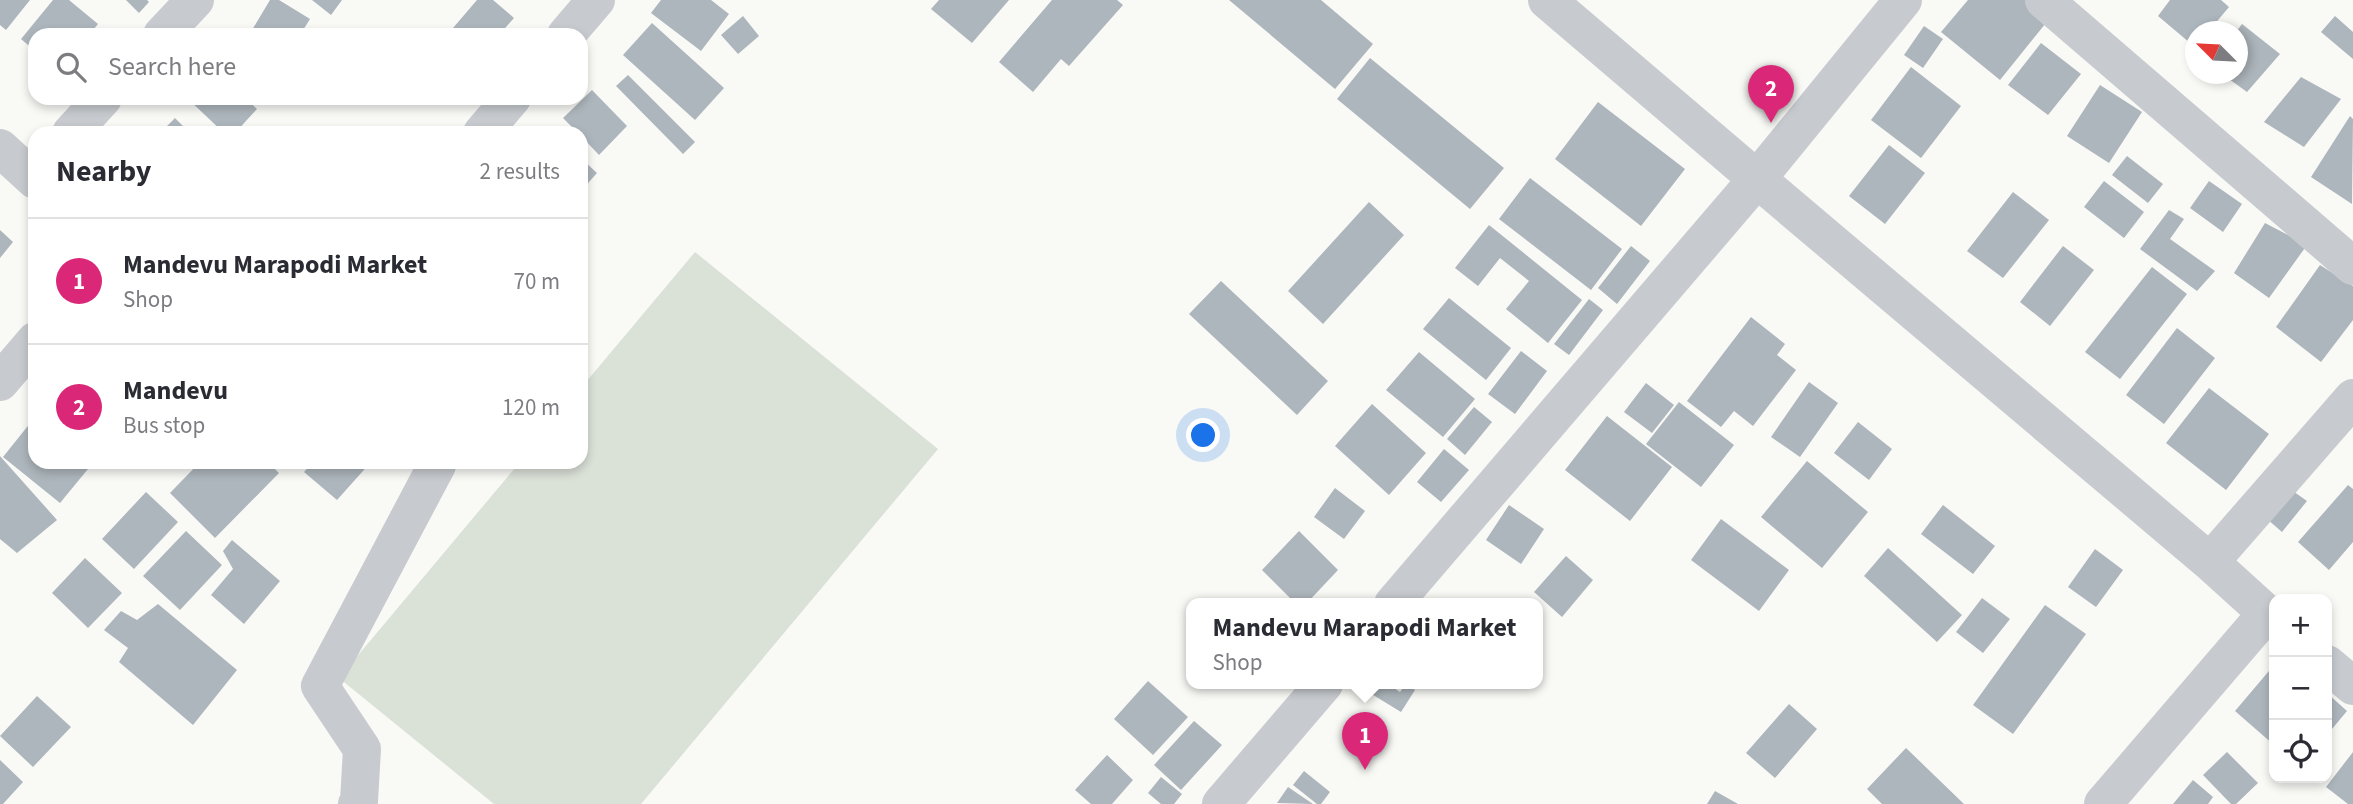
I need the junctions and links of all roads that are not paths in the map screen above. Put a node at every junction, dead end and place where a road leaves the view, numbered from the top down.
1 (195, 0) edge
2 (596, 0) edge
3 (1547, 0) edge
4 (1903, 0) edge
5 (2044, 0) edge
6 (169, 28) edge
7 (572, 28) edge
8 (97, 105) edge
9 (506, 105) edge
10 (77, 126) edge
11 (488, 126) edge
12 (0, 148) edge
13 (28, 172) edge
14 (1757, 179) junction
15 (2353, 267) edge
16 (28, 349) edge
17 (0, 382) edge
18 (2353, 398) edge
19 (435, 469) edge
20 (2210, 562) junction
21 (1398, 598) edge
22 (2269, 615) edge
23 (2269, 617) edge
24 (2332, 668) edge
25 (2353, 686) edge
26 (1320, 689) edge
27 (357, 804) edge
28 (1221, 804) edge
29 (2103, 804) edge

1 - 6 street
2 - 7 street
3 - 14 street
4 - 14 street
5 - 15 street
8 - 10 street
9 - 11 street
12 - 13 street
14 - 20 street
14 - 21 street
16 - 17 street
18 - 20 street
19 - 27 street
20 - 22 street
23 - 29 street
24 - 25 street
26 - 28 street

